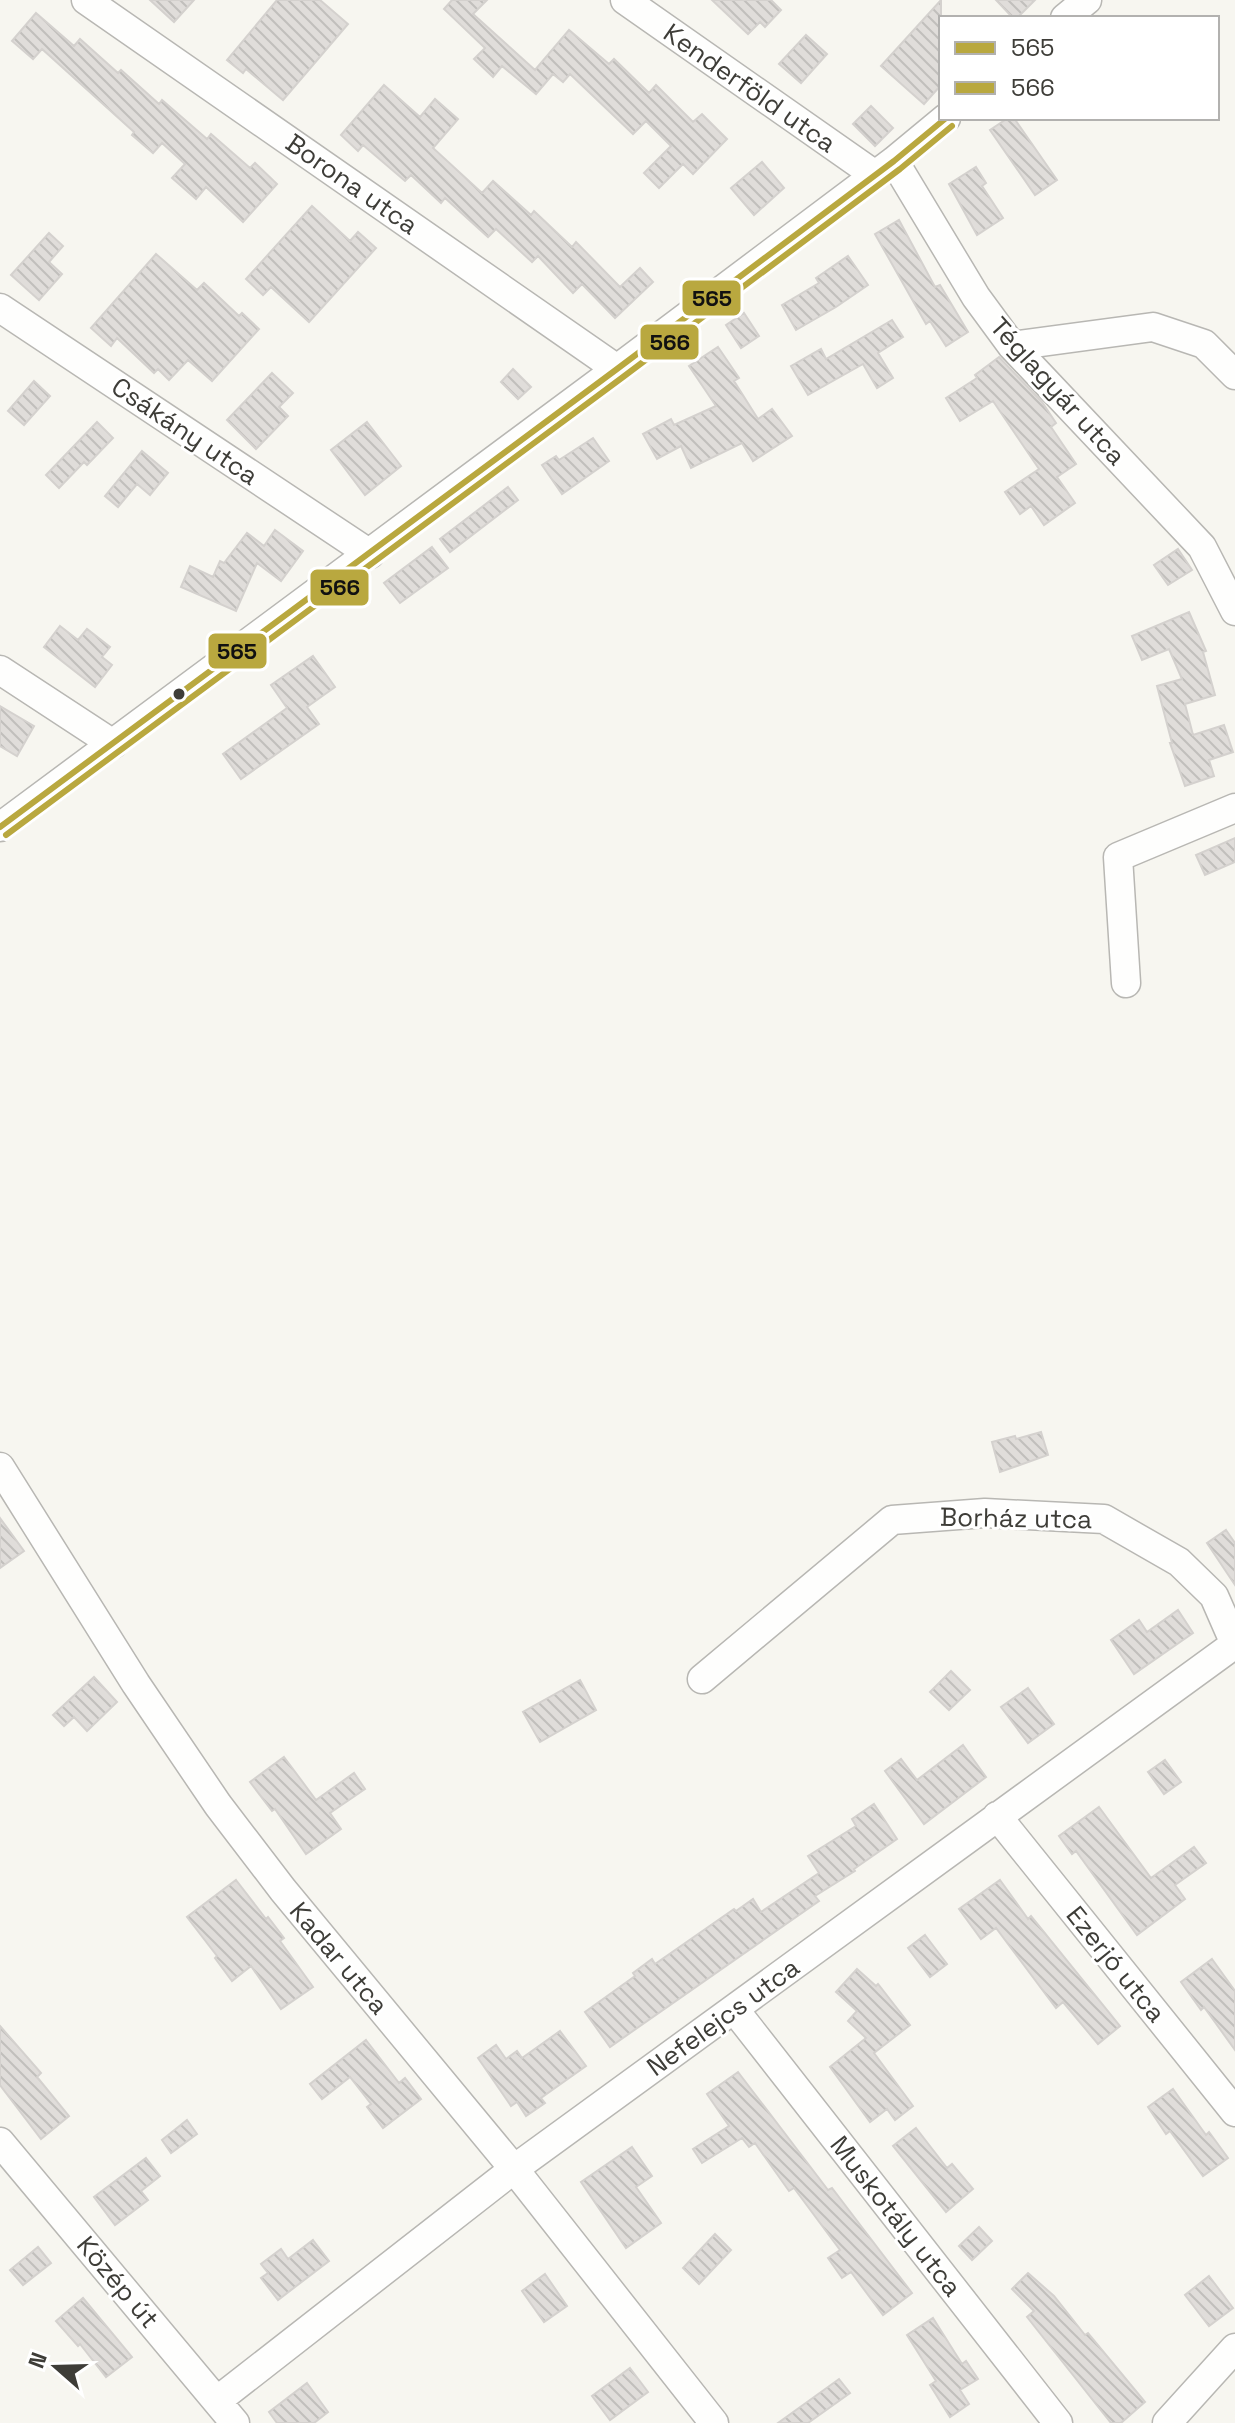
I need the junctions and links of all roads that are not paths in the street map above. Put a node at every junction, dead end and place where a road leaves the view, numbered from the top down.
1 (86, 0) edge
2 (625, 0) edge
3 (1087, 0) edge
4 (1067, 16) edge
5 (944, 120) edge
6 (884, 168) junction
7 (0, 308) edge
8 (1012, 346) junction
9 (617, 369) junction
10 (1235, 375) edge
11 (370, 554) junction
12 (1235, 611) edge
13 (0, 670) edge
14 (113, 744) junction
15 (1235, 808) edge
16 (0, 827) edge
17 (1126, 983) dead end
18 (0, 1467) edge
19 (1235, 1644) edge
20 (702, 1679) dead end
21 (997, 1816) junction
22 (734, 2009) junction
23 (1235, 2112) edge
24 (0, 2142) edge
25 (514, 2169) junction
26 (1235, 2348) edge
27 (218, 2400) junction
28 (235, 2423) edge
29 (714, 2423) edge
30 (1058, 2423) edge
31 (1167, 2423) edge

1 - 9 street, Borona utca
2 - 6 street, Kenderföld utca
3 - 4 street
5 - 6 street
6 - 8 street, Téglagyár utca
6 - 9 street
7 - 11 street, Csákány utca
8 - 10 street
8 - 12 street, Téglagyár utca
9 - 11 street
11 - 14 street
13 - 14 street
14 - 16 street
15 - 17 street
18 - 25 street, Kadar utca
19 - 20 street, Borház utca
19 - 21 street, Nefelejcs utca
21 - 22 street, Nefelejcs utca
21 - 23 street, Ezerjó utca
22 - 25 street, Nefelejcs utca
22 - 30 street, Muskotály utca
24 - 27 street, Közép út
25 - 27 street, Nefelejcs utca
25 - 29 street, Kadar utca
26 - 31 street
27 - 28 street, Közép út

